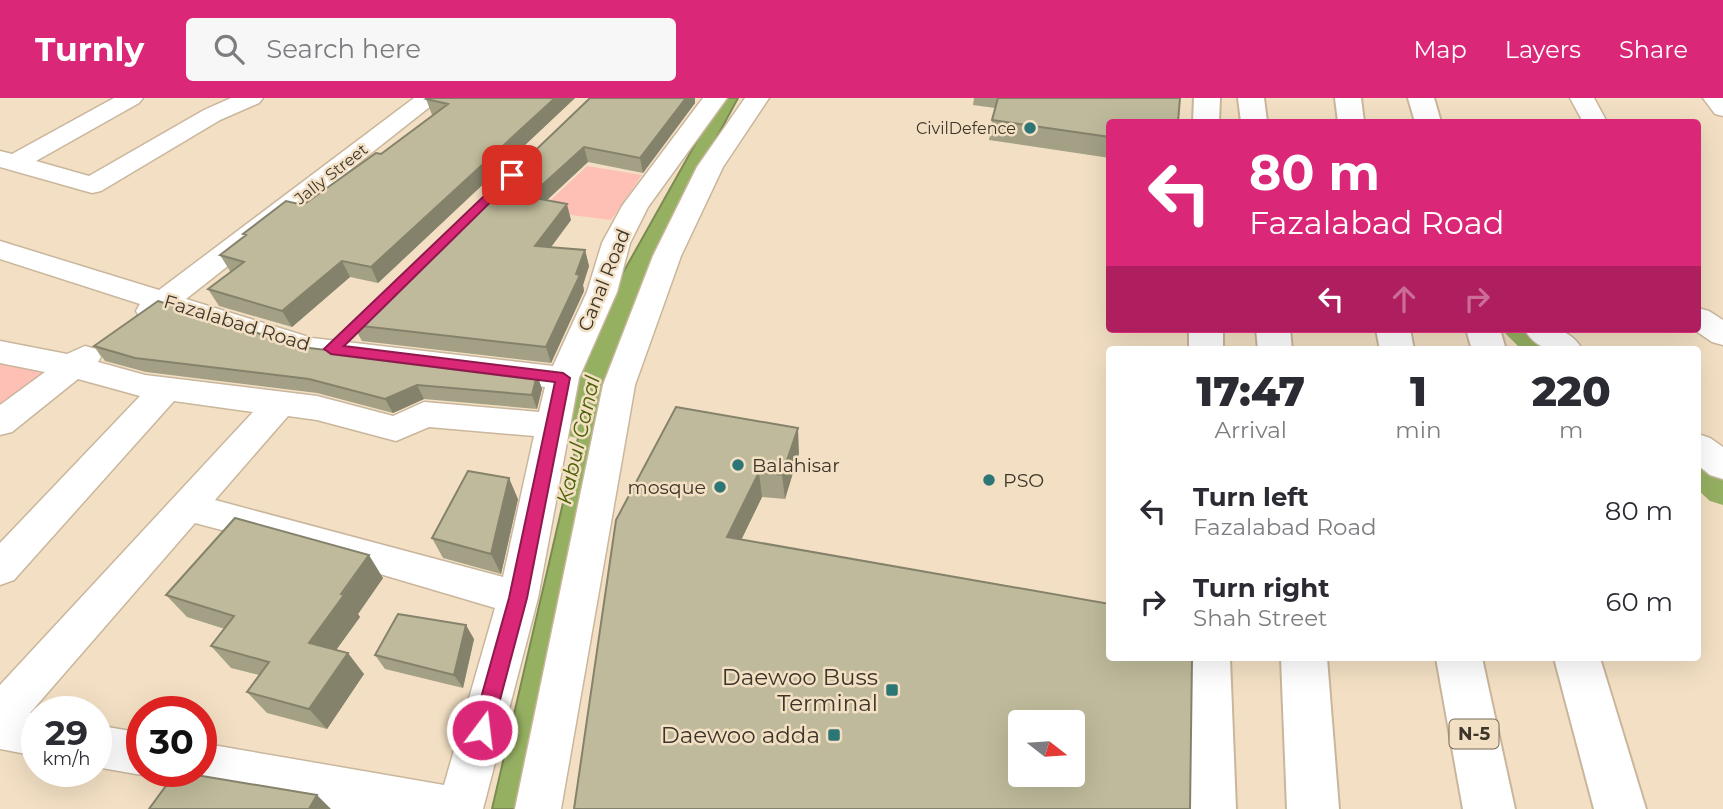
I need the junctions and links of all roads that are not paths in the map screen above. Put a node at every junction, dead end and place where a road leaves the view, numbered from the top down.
1 (131, 98) edge
2 (251, 98) edge
3 (429, 98) edge
4 (715, 98) edge
5 (757, 98) edge
6 (1206, 98) edge
7 (1251, 98) edge
8 (1422, 98) edge
9 (1583, 98) edge
10 (1715, 98) edge
11 (1723, 109) edge
12 (1206, 119) edge
13 (1254, 119) edge
14 (1427, 119) edge
15 (1594, 119) edge
16 (7, 161) edge
17 (0, 250) edge
18 (166, 300) junction
19 (1701, 320) edge
20 (1544, 333) edge
21 (1723, 335) edge
22 (1562, 346) edge
23 (0, 352) edge
24 (72, 366) junction
25 (563, 378) junction
26 (166, 389) junction
27 (280, 403) junction
28 (0, 423) edge
29 (555, 426) junction
30 (187, 507) junction
31 (0, 569) edge
32 (518, 598) junction
33 (1207, 661) edge
34 (1304, 661) edge
35 (1460, 661) edge
36 (1578, 661) edge
37 (0, 716) edge
38 (0, 728) edge
39 (21, 732) edge
40 (217, 768) edge
41 (447, 809) edge
42 (460, 809) edge
43 (538, 809) edge
44 (1210, 809) edge
45 (1313, 809) edge
46 (1489, 809) edge
47 (1620, 809) edge

1 - 16 street
2 - 16 street
3 - 18 street, Jally Street
4 - 25 street, Canal Road
5 - 43 street
6 - 12 main road
7 - 13 main road
8 - 14 main road
9 - 15 street
10 - 11 street
17 - 18 street, Fazalabad Road
18 - 24 street, Jally Street
18 - 25 street, Fazalabad Road
19 - 21 street
20 - 22 street
23 - 24 street
24 - 26 street
24 - 28 street, Jally Street
25 - 29 street, Canal Road
26 - 27 street
26 - 31 street
27 - 29 street
27 - 30 street
29 - 32 street, Canal Road
30 - 32 street
30 - 37 street
32 - 42 street, Canal Road
33 - 44 main road
34 - 45 main road
35 - 46 main road, N-5
36 - 47 main road
38 - 39 street
40 - 41 street

